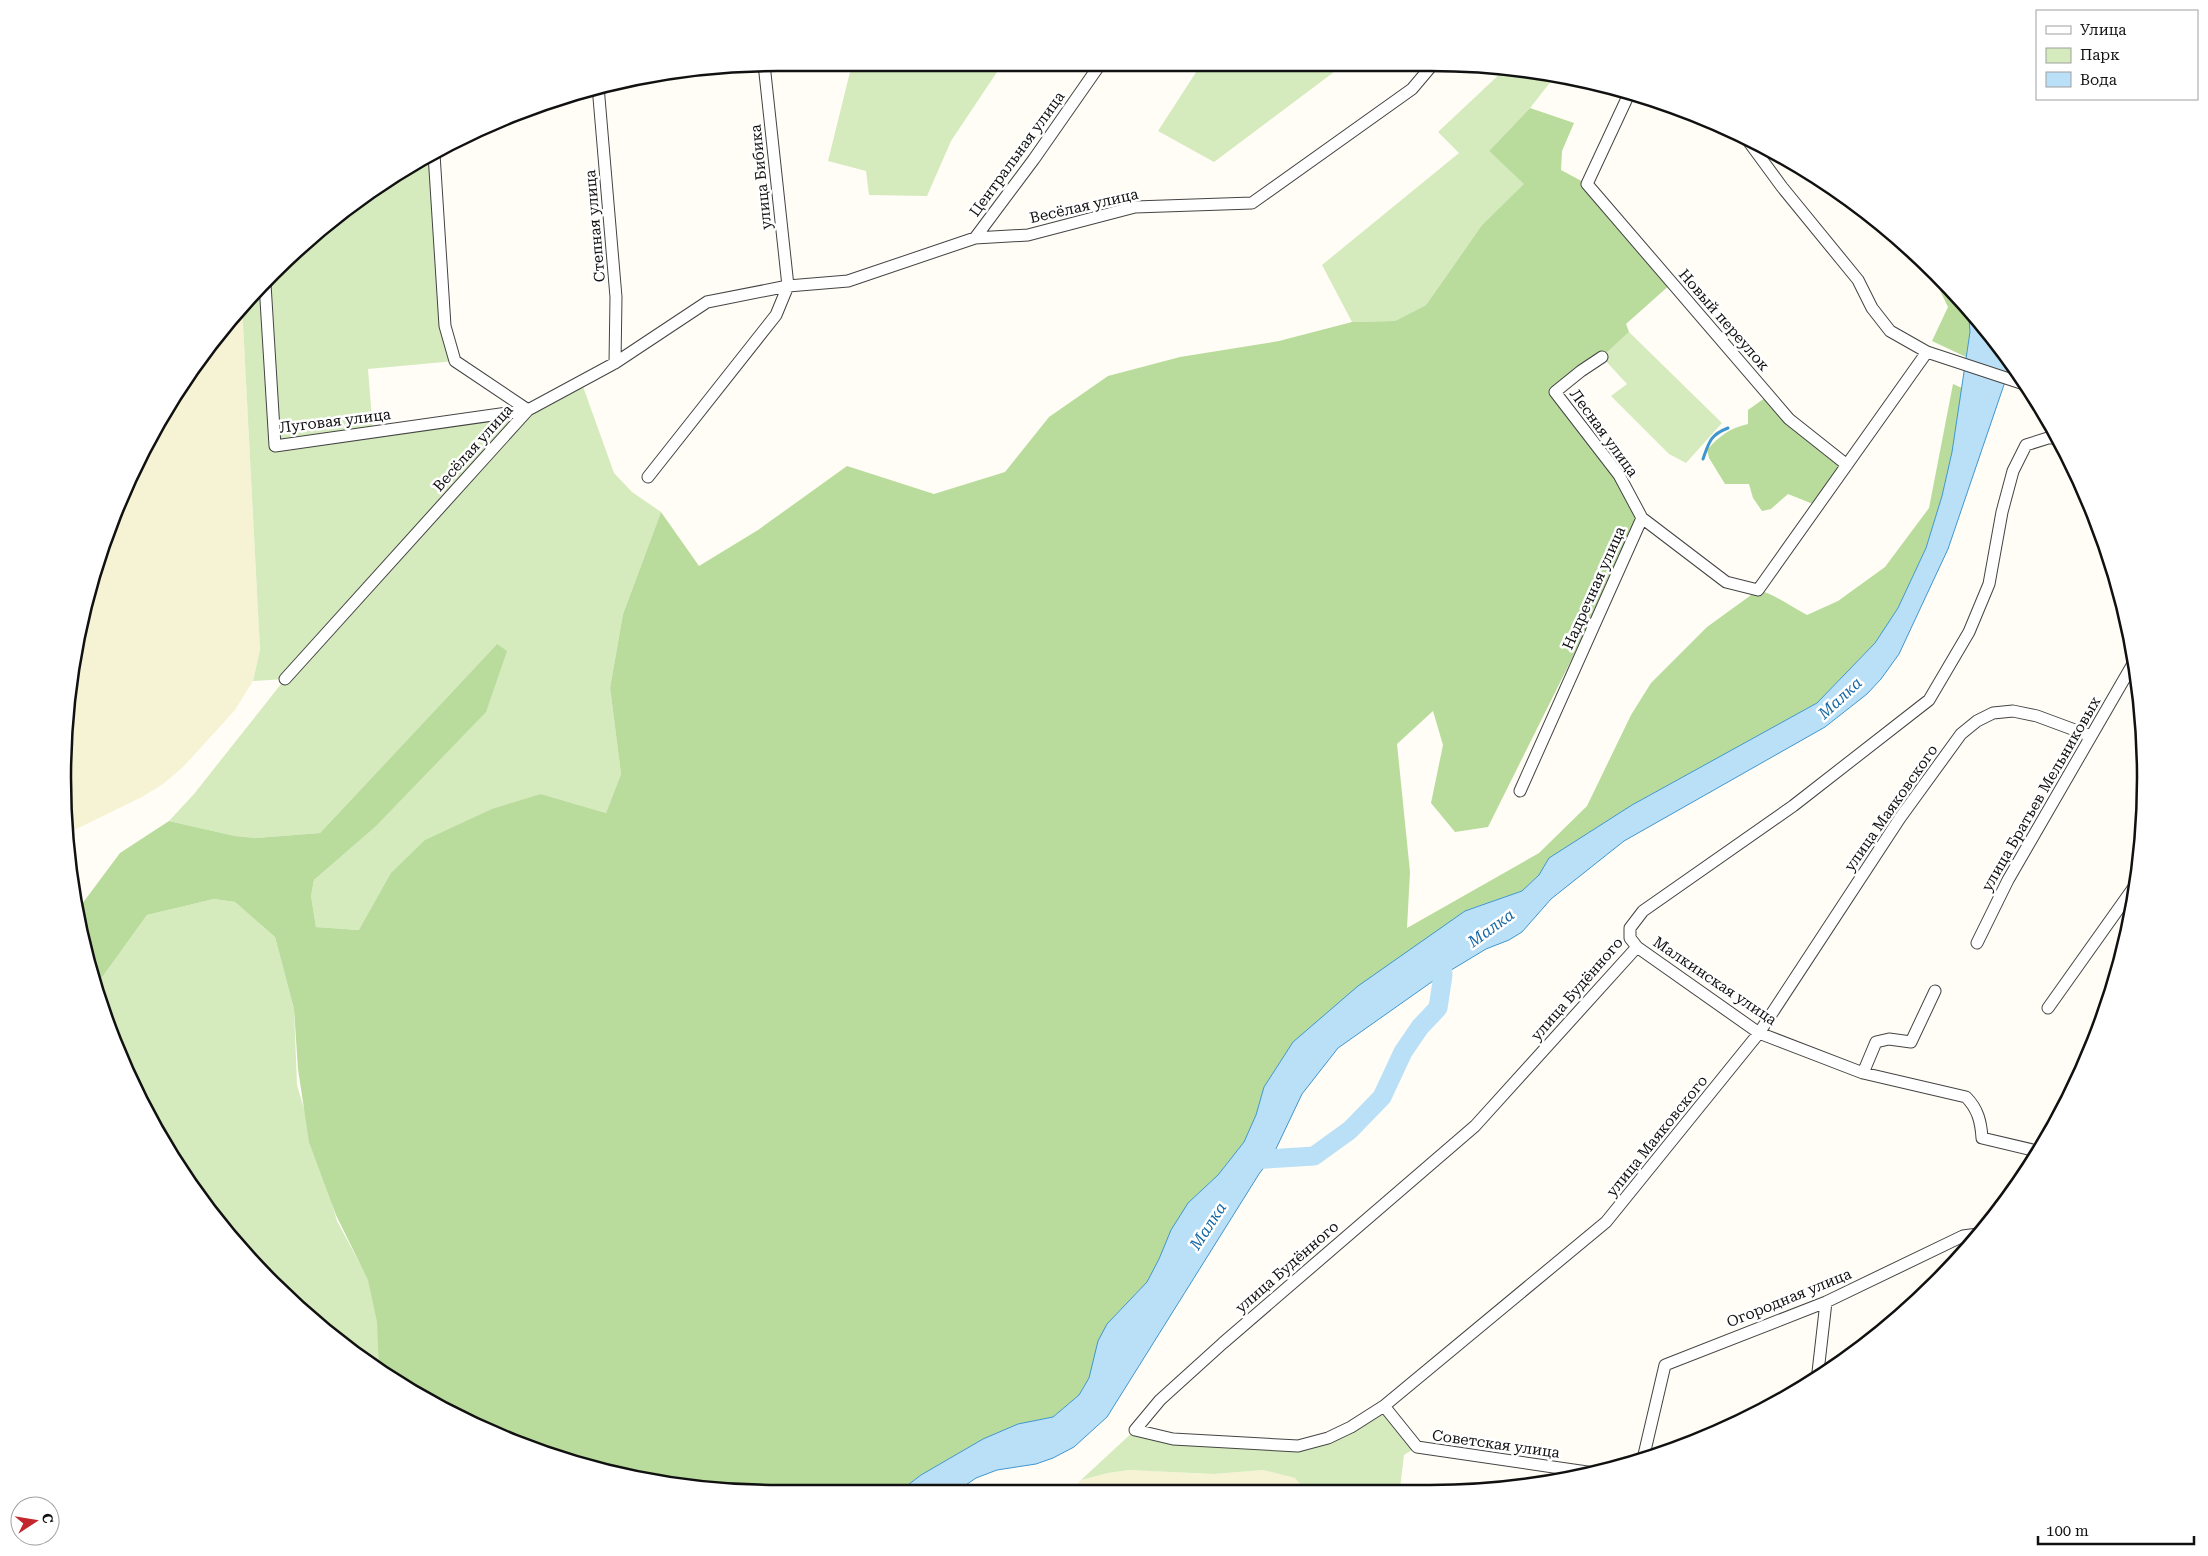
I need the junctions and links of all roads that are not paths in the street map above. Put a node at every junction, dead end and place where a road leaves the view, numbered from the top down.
1 (1095, 71) edge
2 (1427, 71) edge
3 (765, 72) edge
4 (599, 94) edge
5 (1627, 100) edge
6 (1755, 151) edge
7 (434, 161) edge
8 (975, 238) junction
9 (788, 286) junction
10 (265, 292) edge
11 (1928, 352) junction
12 (1602, 357) dead end
13 (615, 363) junction
14 (2015, 381) edge
15 (528, 410) junction
16 (2049, 438) edge
17 (1847, 465) junction
18 (648, 477) dead end
19 (1642, 518) junction
20 (2128, 672) edge
21 (285, 679) dead end
22 (2091, 736) junction
23 (1520, 790) dead end
24 (2126, 897) edge
25 (1977, 942) dead end
26 (1637, 946) junction
27 (1935, 991) dead end
28 (2048, 1008) dead end
29 (1759, 1033) junction
30 (1863, 1073) junction
31 (2031, 1150) edge
32 (1968, 1235) edge
33 (1826, 1302) junction
34 (1818, 1369) edge
35 (1384, 1406) junction
36 (1135, 1430) joint
37 (1645, 1451) edge
38 (1573, 1470) edge

1 - 8 street, Центральная улица
2 - 8 street, Весёлая улица
3 - 9 street, улица Бибика
4 - 13 street, Степная улица
5 - 17 street, Новый переулок
6 - 11 street
7 - 15 street
8 - 9 street, Весёлая улица
9 - 13 street, Весёлая улица
9 - 18 street
10 - 15 street, Луговая улица
11 - 14 street
11 - 17 street, Надречная улица
12 - 19 street, Лесная улица
13 - 15 street, Весёлая улица
15 - 21 street, Весёлая улица
16 - 26 street, улица Будённого
17 - 19 street, Надречная улица
19 - 23 street, Надречная улица
20 - 22 street, улица Братьев Мельниковых
22 - 25 street, улица Братьев Мельниковых
22 - 29 street, улица Маяковского
24 - 28 street
26 - 29 street, Малкинская улица
26 - 36 street, улица Будённого
27 - 30 street
29 - 30 street, Малкинская улица
29 - 35 street, улица Маяковского
30 - 31 street, Малкинская улица
32 - 33 street, Огородная улица
33 - 34 street
33 - 37 street, Огородная улица
35 - 36 street, улица Маяковского
35 - 38 street, Советская улица

